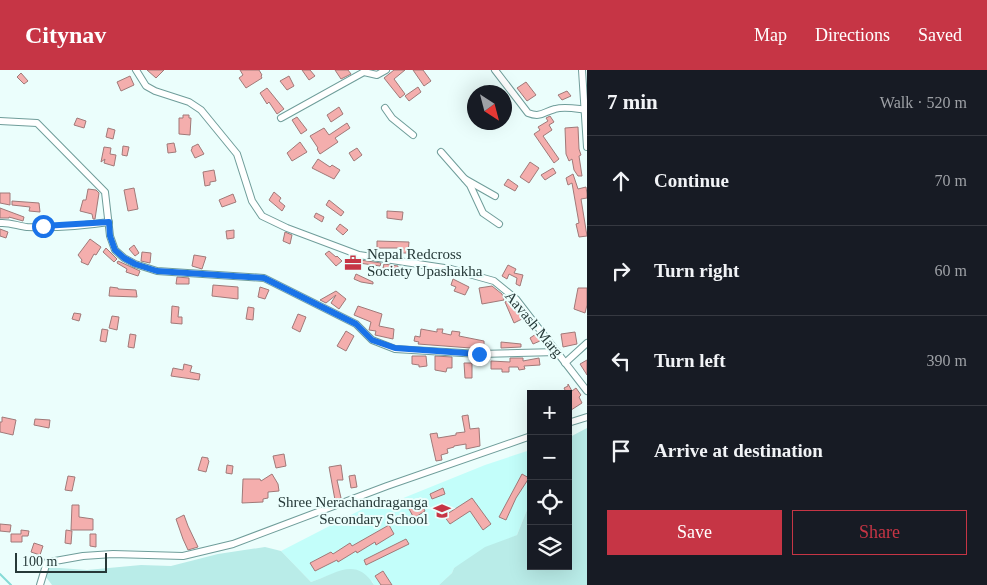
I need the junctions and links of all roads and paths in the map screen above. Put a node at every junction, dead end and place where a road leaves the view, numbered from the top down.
1 (136, 70) edge
2 (386, 70) edge
3 (495, 70) edge
4 (582, 70) edge
5 (385, 108) dead end
6 (585, 109) edge
7 (281, 118) dead end
8 (0, 121) edge
9 (413, 135) dead end
10 (587, 147) edge
11 (441, 152) dead end
12 (465, 178) junction
13 (495, 196) dead end
14 (109, 222) junction
15 (0, 223) edge
16 (498, 224) dead end
17 (587, 343) edge
18 (557, 352) junction
19 (565, 363) junction
20 (587, 391) edge
21 (587, 417) edge
22 (572, 422) edge
23 (527, 437) edge
24 (40, 585) edge

1 - 18 street, Aavash Marg
2 - 7 street
3 - 6 street
4 - 6 street
5 - 9 street
6 - 10 street
8 - 14 street
11 - 12 street
12 - 13 street
12 - 16 street
14 - 15 street
14 - 18 street
17 - 19 street
18 - 19 street, Aavash Marg
19 - 20 street, Aavash Marg
21 - 22 street
23 - 24 street

